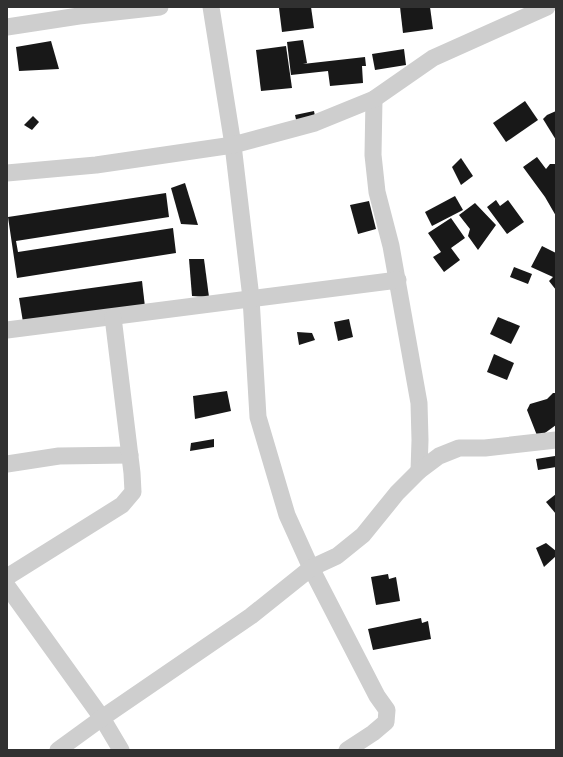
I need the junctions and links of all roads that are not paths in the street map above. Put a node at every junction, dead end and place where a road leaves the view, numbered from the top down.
1 (160, 7) edge
2 (212, 7) edge
3 (547, 7) edge
4 (7, 28) edge
5 (374, 99) junction
6 (233, 145) junction
7 (7, 172) edge
8 (398, 280) junction
9 (251, 298) junction
10 (113, 317) junction
11 (7, 330) edge
12 (556, 440) edge
13 (130, 455) junction
14 (7, 464) edge
15 (419, 471) junction
16 (311, 568) junction
17 (7, 577) edge
18 (7, 586) edge
19 (102, 718) junction
20 (58, 750) edge
21 (121, 750) edge
22 (347, 750) edge

1 - 4 street
2 - 6 street
3 - 5 street
5 - 6 street
5 - 8 street
6 - 7 street
6 - 9 street
8 - 9 street
8 - 15 street
9 - 10 street
9 - 16 street
10 - 11 street
10 - 13 street
12 - 15 street
13 - 14 street
13 - 17 street
15 - 16 street
16 - 19 street
16 - 22 street
18 - 19 street
19 - 20 street
19 - 21 street

